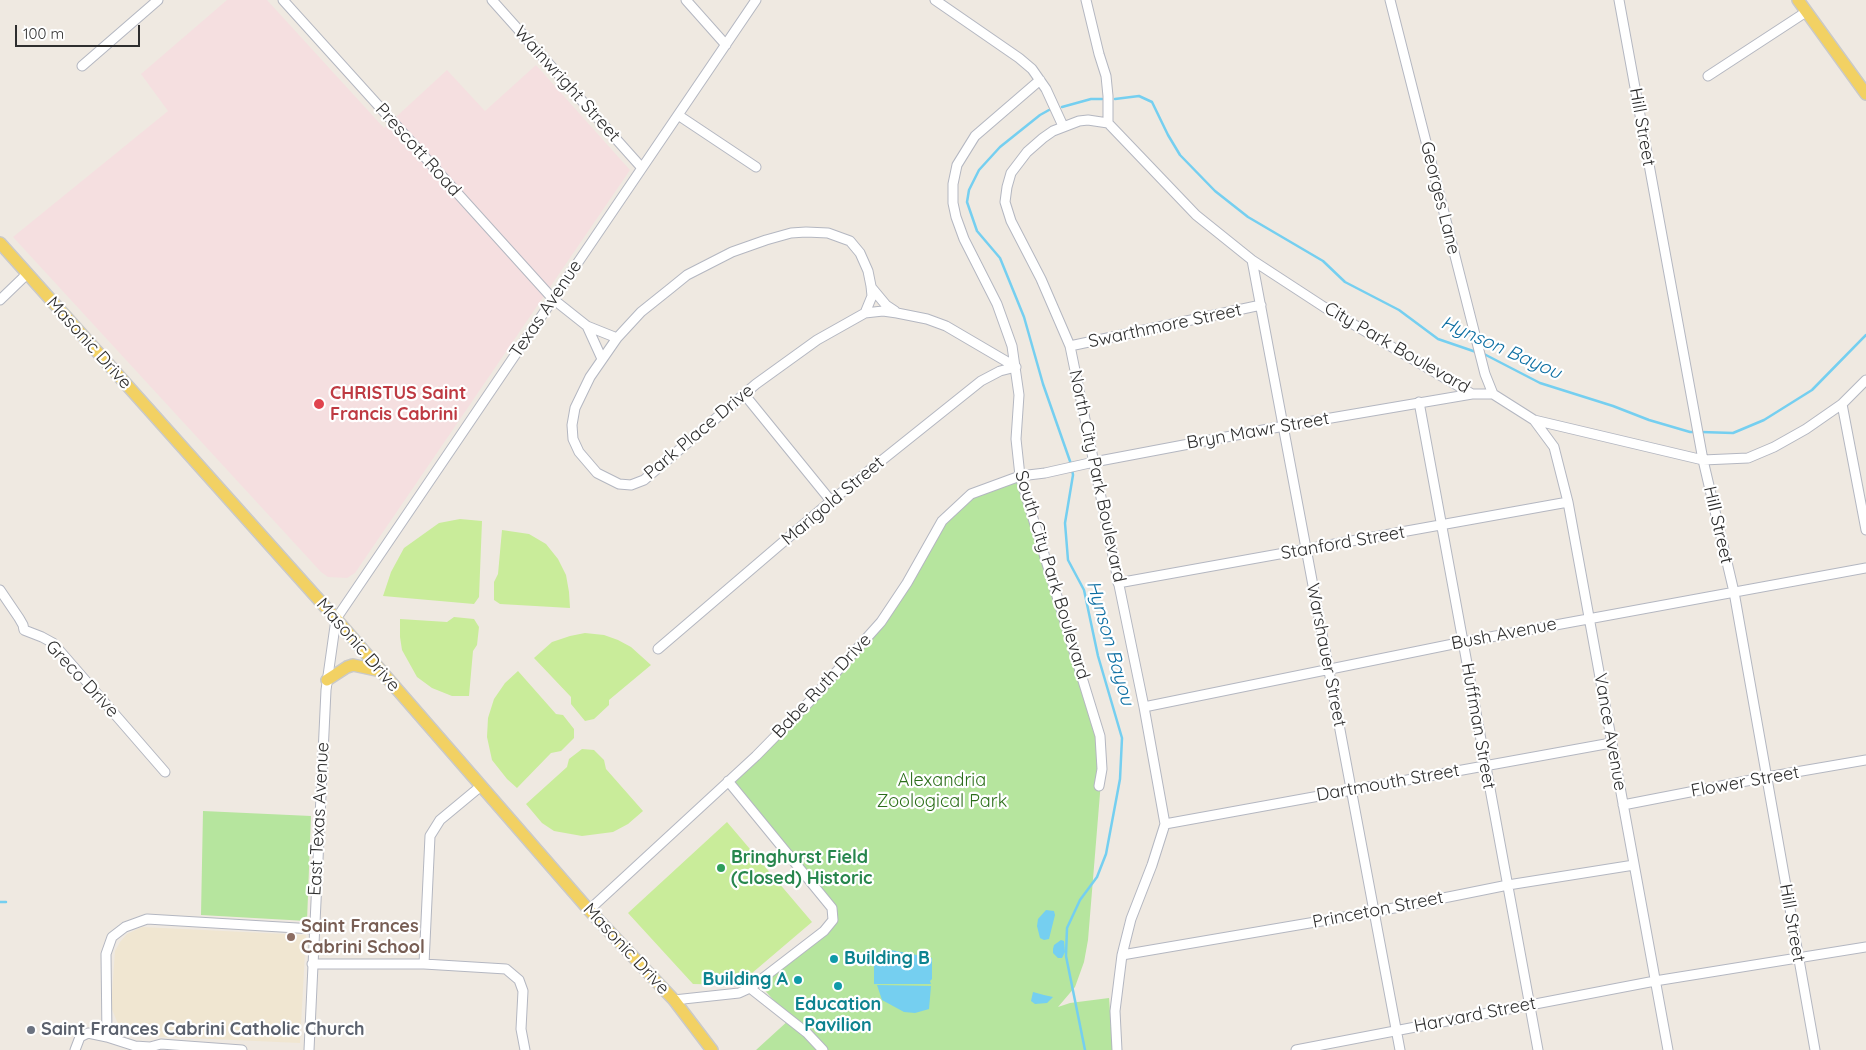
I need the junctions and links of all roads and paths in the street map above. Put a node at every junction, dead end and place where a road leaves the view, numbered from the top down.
1 (158, 0) edge
2 (283, 0) edge
3 (492, 0) edge
4 (686, 0) edge
5 (756, 0) edge
6 (935, 0) edge
7 (1086, 0) edge
8 (1390, 0) edge
9 (1618, 0) edge
10 (1798, 0) edge
11 (1806, 12) junction
12 (726, 45) junction
13 (82, 66) dead end
14 (1708, 76) dead end
15 (1040, 80) junction
16 (1865, 91) edge
17 (678, 115) junction
18 (1108, 123) junction
19 (1063, 126) junction
20 (642, 168) junction
21 (756, 168) dead end
22 (0, 243) edge
23 (1252, 260) junction
24 (27, 274) junction
25 (871, 286) junction
26 (553, 299) junction
27 (0, 300) edge
28 (1261, 305) junction
29 (865, 313) junction
30 (897, 313) junction
31 (587, 326) junction
32 (617, 338) junction
33 (1070, 346) junction
34 (602, 359) junction
35 (1016, 367) junction
36 (1866, 380) edge
37 (744, 394) junction
38 (1472, 394) junction
39 (1493, 394) junction
40 (1419, 402) junction
41 (1842, 404) junction
42 (1534, 420) junction
43 (1284, 426) junction
44 (1703, 460) junction
45 (1094, 462) junction
46 (1045, 473) joint
47 (1020, 476) junction
48 (831, 501) junction
49 (1568, 502) junction
50 (1441, 525) junction
51 (1866, 530) edge
52 (1306, 549) junction
53 (1866, 568) edge
54 (1118, 583) junction
55 (0, 590) edge
56 (1734, 592) junction
57 (1589, 618) junction
58 (336, 619) junction
59 (1463, 642) junction
60 (658, 649) dead end
61 (1329, 668) junction
62 (381, 671) junction
63 (327, 680) junction
64 (1144, 707) junction
65 (1611, 743) junction
66 (1866, 760) edge
67 (1486, 766) junction
68 (165, 772) dead end
69 (1767, 777) junction
70 (728, 780) junction
71 (481, 786) junction
72 (1099, 786) dead end
73 (1352, 790) junction
74 (1623, 805) junction
75 (1165, 824) junction
76 (1634, 865) junction
77 (1508, 885) junction
78 (589, 910) junction
79 (1374, 912) junction
80 (314, 929) junction
81 (1866, 947) edge
82 (1122, 955) junction
83 (1798, 959) junction
84 (312, 964) junction
85 (424, 964) junction
86 (1655, 981) junction
87 (750, 988) junction
88 (674, 1000) junction
89 (1529, 1004) junction
90 (1396, 1030) junction
91 (106, 1036) junction
92 (75, 1050) edge
93 (242, 1050) edge
94 (309, 1050) edge
95 (525, 1050) edge
96 (712, 1050) edge
97 (823, 1050) edge
98 (1117, 1050) edge
99 (1296, 1050) edge
100 (1400, 1050) edge
101 (1538, 1050) edge
102 (1668, 1050) edge
103 (1815, 1050) edge

1 - 13 street
2 - 26 street, Prescott Road
3 - 20 street, Wainwright Street
4 - 12 street
5 - 12 street, Texas Avenue
6 - 15 street
7 - 18 street
8 - 39 street, Georges Lane
9 - 44 street, Hill Street
10 - 11 main road
11 - 14 street
11 - 16 main road
12 - 17 street, Texas Avenue
15 - 19 street
15 - 35 street, South City Park Boulevard
17 - 20 street, Texas Avenue
17 - 21 street
18 - 19 street, North City Park Boulevard
18 - 23 street, City Park Boulevard
19 - 33 street, North City Park Boulevard
20 - 26 street, Texas Avenue
22 - 24 main road, Masonic Drive
23 - 28 street, Warshauer Street
23 - 38 street, City Park Boulevard
24 - 27 street
24 - 58 main road, Masonic Drive
25 - 29 street, Park Place Drive
25 - 30 street
25 - 32 street, Park Place Drive
26 - 31 street, Prescott Road
26 - 58 street, Texas Avenue
28 - 33 street, Swarthmore Street
28 - 43 street, Warshauer Street
29 - 30 street, Park Place Drive
29 - 37 street, Park Place Drive
30 - 35 street, Park Place Drive
31 - 32 street
31 - 34 street
32 - 34 street, Park Place Drive
33 - 45 street, North City Park Boulevard
34 - 37 street, Park Place Drive
35 - 47 street, South City Park Boulevard
35 - 48 street, Marigold Street
36 - 41 street, City Park Boulevard
37 - 48 street
38 - 39 street, City Park Boulevard
38 - 40 street, Bryn Mawr Street
39 - 42 street, City Park Boulevard
40 - 43 street, Bryn Mawr Street
40 - 50 street, Huffman Street
41 - 44 street, City Park Boulevard
41 - 51 street
42 - 44 street, City Park Boulevard
42 - 49 street, Vance Avenue
43 - 45 street, Bryn Mawr Street
43 - 52 street, Warshauer Street
44 - 56 street, Hill Street
45 - 46 street, Bryn Mawr Street
45 - 54 street, North City Park Boulevard
46 - 47 street, Babe Ruth Drive
47 - 70 street, Babe Ruth Drive
47 - 72 street, South City Park Boulevard
48 - 60 street, Marigold Street
49 - 50 street, Stanford Street
49 - 57 street, Vance Avenue
50 - 52 street, Stanford Street
50 - 59 street, Huffman Street
52 - 54 street, Stanford Street
52 - 61 street, Warshauer Street
53 - 56 street, Bush Avenue
54 - 64 street, North City Park Boulevard
55 - 68 street, Greco Drive
56 - 57 street, Bush Avenue
56 - 69 street, Hill Street
57 - 59 street, Bush Avenue
57 - 65 street, Vance Avenue
58 - 62 main road, Masonic Drive
58 - 63 street, East Texas Avenue
59 - 61 street, Bush Avenue
59 - 67 street, Huffman Street
61 - 64 street, Bush Avenue
61 - 73 street, Warshauer Street
62 - 63 main road
62 - 71 main road, Masonic Drive
63 - 80 street, East Texas Avenue
64 - 75 street, North City Park Boulevard
65 - 67 street, Dartmouth Street
65 - 74 street, Vance Avenue
66 - 69 street, Flower Street
67 - 73 street, Dartmouth Street
67 - 77 street, Huffman Street
69 - 74 street, Flower Street
69 - 83 street, Hill Street
70 - 78 street, Babe Ruth Drive
70 - 87 street
71 - 78 main road, Masonic Drive
71 - 85 street
73 - 75 street, Dartmouth Street
73 - 79 street, Warshauer Street
74 - 76 street, Vance Avenue
75 - 82 street, North City Park Boulevard
76 - 77 street, Princeton Street
76 - 86 street, Vance Avenue
77 - 79 street, Princeton Street
77 - 89 street, Huffman Street
78 - 88 main road, Masonic Drive
79 - 82 street, Princeton Street
79 - 90 street, Warshauer Street
80 - 84 street, East Texas Avenue
80 - 91 street
81 - 83 street, Harvard Street
82 - 98 street, North City Park Boulevard
83 - 86 street, Harvard Street
83 - 103 street, Hill Street
84 - 85 street
84 - 94 street, East Texas Avenue
85 - 95 street
86 - 89 street, Harvard Street
86 - 102 street, Vance Avenue
87 - 88 street
87 - 97 street
88 - 96 main road, Masonic Drive
89 - 90 street, Harvard Street
89 - 101 street, Huffman Street
90 - 99 street, Harvard Street
90 - 100 street, Warshauer Street
91 - 92 street
91 - 93 street

